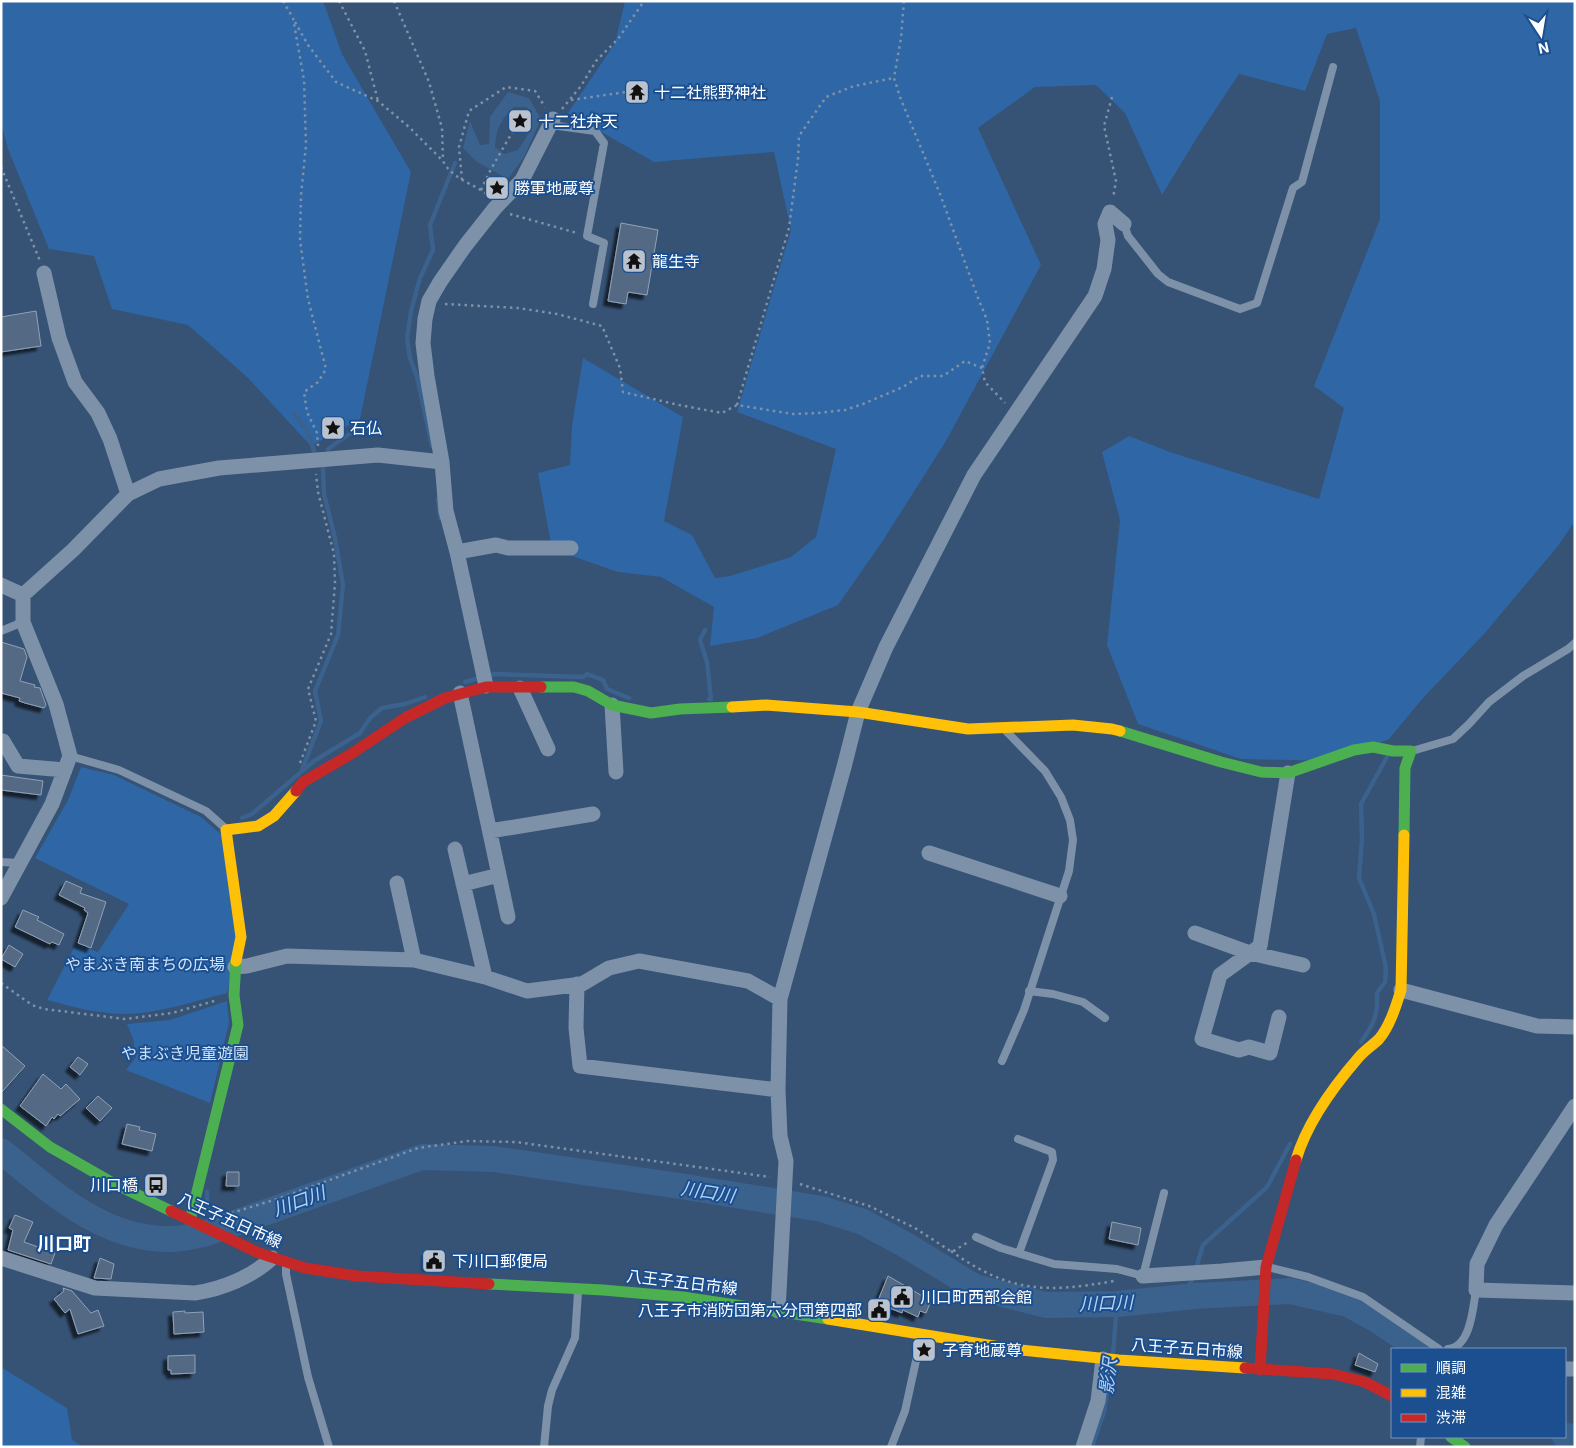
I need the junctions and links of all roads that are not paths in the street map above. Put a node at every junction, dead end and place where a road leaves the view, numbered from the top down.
1 (1333, 67) dead end
2 (552, 122) joint
3 (1124, 224) joint
4 (44, 273) road end
5 (593, 304) dead end
6 (442, 462) junction
7 (128, 494) junction
8 (571, 548) dead end
9 (457, 552) junction
10 (1, 585) edge
11 (23, 595) junction
12 (23, 622) junction
13 (1, 631) edge
14 (1575, 643) edge
15 (486, 686) junction
16 (520, 688) junction
17 (460, 693) junction
18 (612, 705) junction
19 (858, 712) junction
20 (1004, 729) junction
21 (1, 741) edge
22 (548, 749) dead end
23 (1411, 751) junction
24 (67, 763) junction
25 (616, 772) dead end
26 (1288, 773) junction
27 (593, 814) dead end
28 (226, 830) junction
29 (490, 831) junction
30 (455, 849) dead end
31 (929, 853) dead end
32 (1, 862) edge
33 (20, 863) junction
34 (499, 875) junction
35 (397, 883) dead end
36 (463, 884) junction
37 (1060, 896) junction
38 (1, 898) edge
39 (508, 917) dead end
40 (1195, 933) dead end
41 (1250, 953) junction
42 (414, 960) junction
43 (1303, 964) dead end
44 (234, 967) junction
45 (485, 977) junction
46 (577, 984) junction
47 (1401, 990) junction
48 (1029, 991) junction
49 (780, 999) junction
50 (1278, 1017) dead end
51 (1104, 1018) dead end
52 (1575, 1027) edge
53 (1002, 1061) dead end
54 (778, 1090) junction
55 (1575, 1106) edge
56 (1, 1109) edge
57 (1018, 1138) dead end
58 (1164, 1193) dead end
59 (190, 1220) junction
60 (976, 1237) road end
61 (1019, 1253) junction
62 (1, 1258) edge
63 (272, 1258) junction
64 (1265, 1271) junction
65 (1143, 1276) junction
66 (578, 1288) junction
67 (1476, 1290) junction
68 (1575, 1293) edge
69 (778, 1311) junction
70 (921, 1336) junction
71 (1438, 1348) edge
72 (1453, 1348) edge
73 (1103, 1358) junction
74 (1260, 1370) junction
75 (1391, 1395) edge
76 (329, 1447) edge
77 (544, 1447) edge
78 (891, 1447) edge
79 (1083, 1447) edge

1 - 3 lane
2 - 5 lane
2 - 6 street
3 - 19 street
4 - 7 street
6 - 7 street
6 - 9 street
7 - 11 street
8 - 9 street
9 - 15 street
10 - 11 street
11 - 12 street
12 - 13 lane
12 - 24 street
14 - 23 lane
15 - 16 street
15 - 17 street
16 - 18 street
16 - 22 street
17 - 28 street
17 - 29 street
18 - 19 street
18 - 25 street
19 - 20 street
19 - 49 street
20 - 26 street
20 - 37 lane
21 - 24 street
23 - 26 street
23 - 47 street
24 - 28 lane
24 - 33 street
26 - 41 street
27 - 29 street
28 - 44 street
29 - 34 street
30 - 36 street
31 - 37 street
32 - 33 lane
33 - 38 street
34 - 36 street
34 - 39 street
35 - 42 street
36 - 45 street
37 - 48 lane
40 - 41 street
41 - 43 street
41 - 50 street
42 - 44 street
42 - 45 street
44 - 59 street
45 - 46 street
46 - 49 street
46 - 54 street
47 - 52 street
47 - 64 street
48 - 51 lane
48 - 53 lane
49 - 54 street
54 - 69 street
55 - 67 street
56 - 59 street, 八王子五日市線
57 - 61 lane
58 - 65 lane
59 - 63 street, 八王子五日市線
60 - 61 lane
61 - 65 lane
62 - 63 street
63 - 66 street, 八王子五日市線
63 - 76 lane
64 - 65 street
64 - 71 lane
64 - 74 street
66 - 69 street, 八王子五日市線
66 - 77 lane
67 - 68 street
67 - 72 lane
69 - 70 street, 八王子五日市線
70 - 73 street, 八王子五日市線
70 - 78 lane
73 - 74 street, 八王子五日市線
73 - 79 street
74 - 75 street, 八王子五日市線

